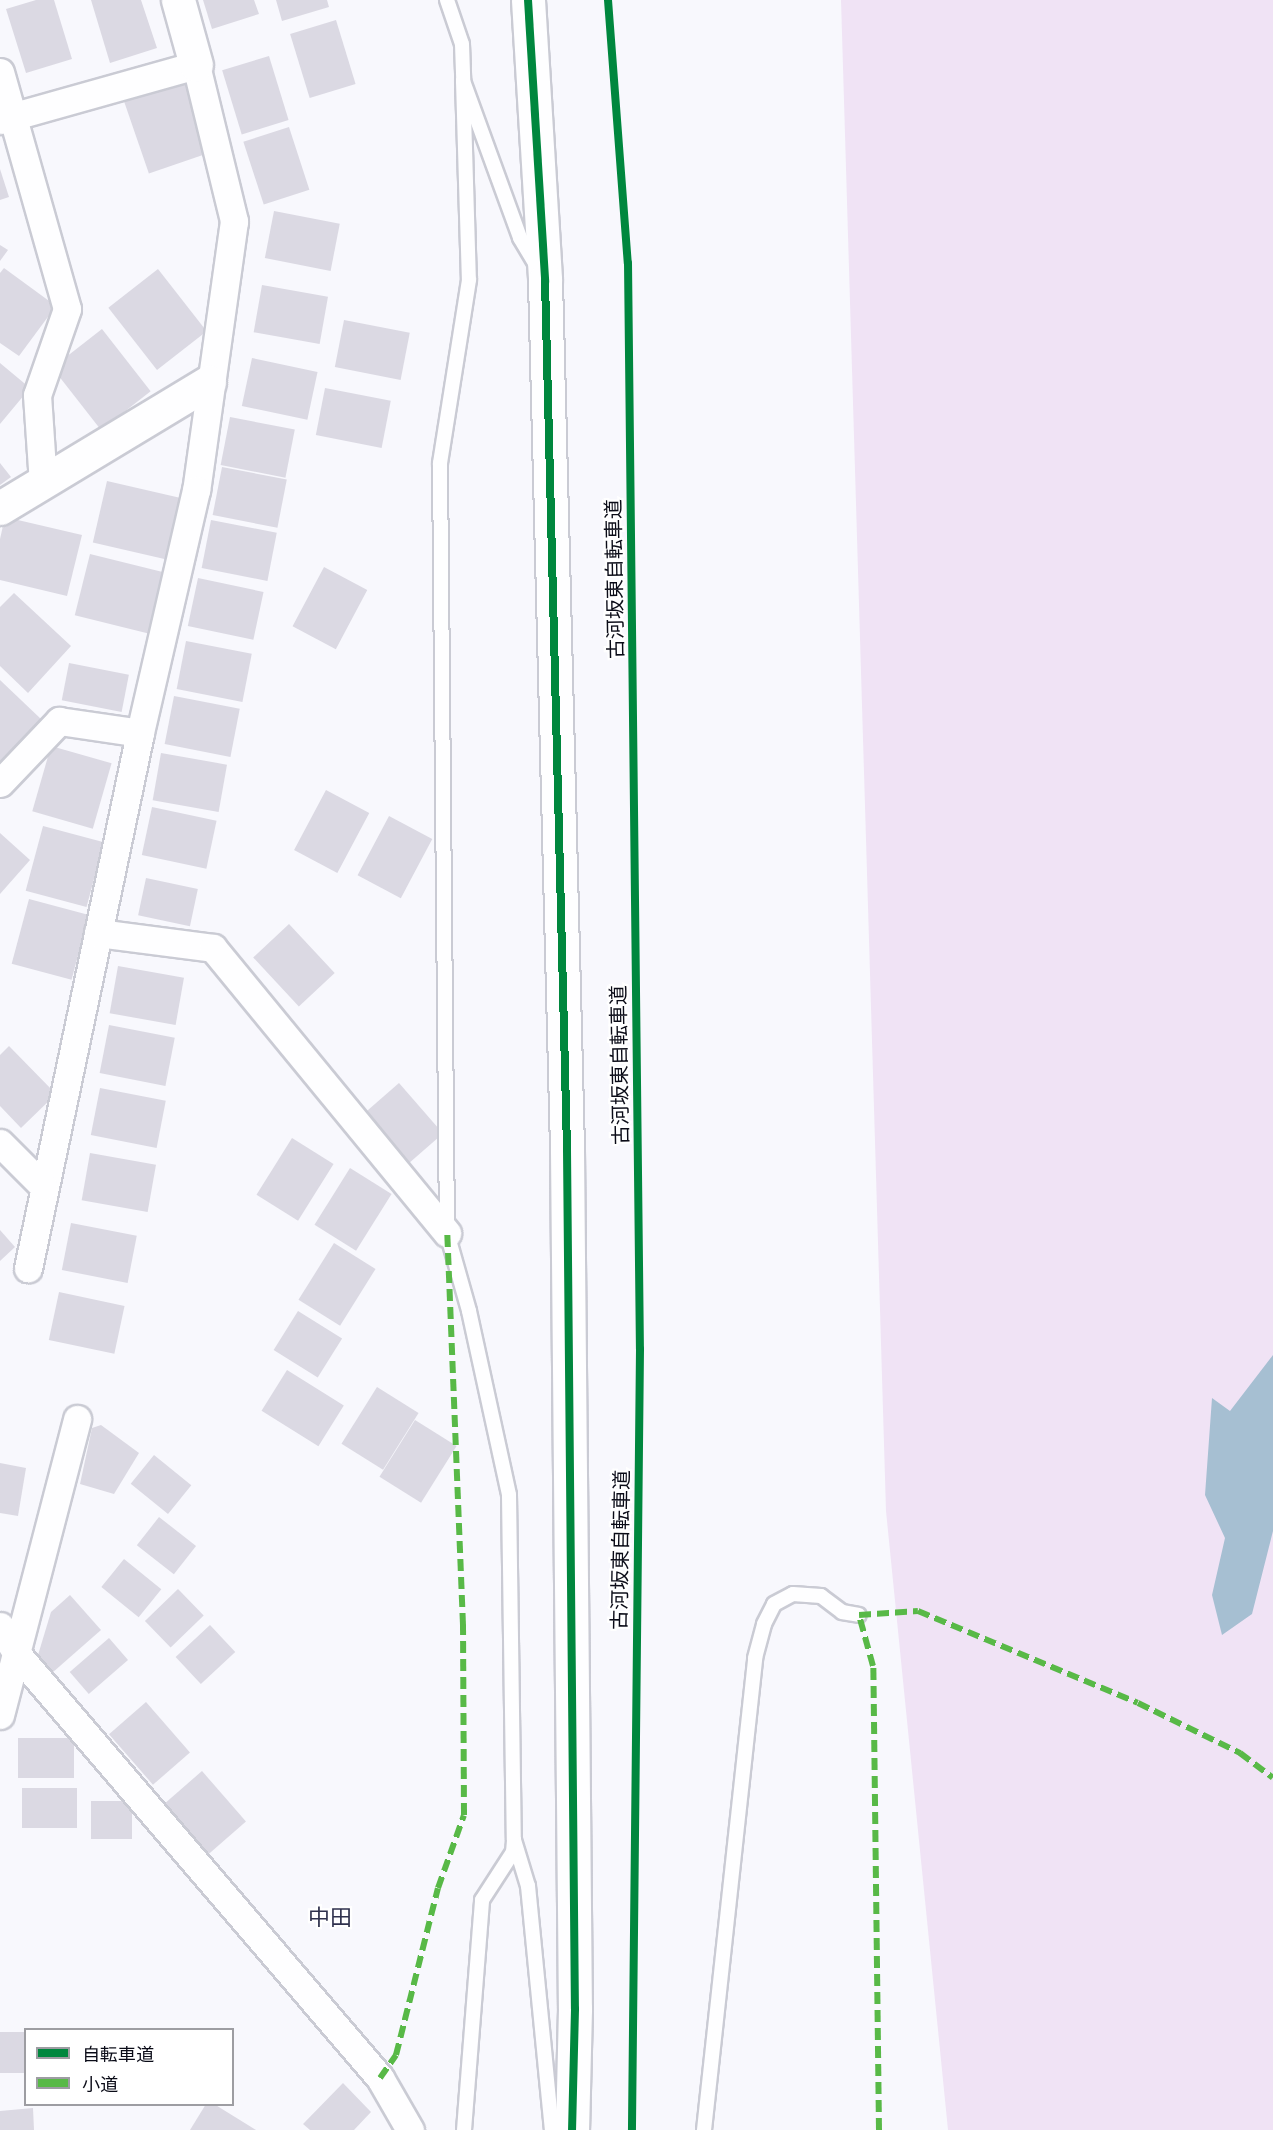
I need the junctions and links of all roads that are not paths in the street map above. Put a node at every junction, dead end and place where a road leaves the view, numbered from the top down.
1 (178, 0) edge
2 (447, 0) edge
3 (528, 0) edge
4 (196, 65) junction
5 (0, 72) edge
6 (463, 81) junction
7 (7, 119) edge
8 (545, 280) junction
9 (209, 382) junction
10 (43, 482) junction
11 (0, 508) edge
12 (140, 733) junction
13 (0, 783) edge
14 (98, 933) junction
15 (0, 1143) edge
16 (43, 1186) junction
17 (447, 1233) junction
18 (28, 1268) dead end
19 (77, 1419) dead end
20 (859, 1615) dead end
21 (0, 1626) edge
22 (16, 1653) junction
23 (0, 1715) edge
24 (514, 1840) junction
25 (410, 2130) edge
26 (464, 2130) edge
27 (552, 2130) edge
28 (572, 2130) edge
29 (704, 2130) edge

1 - 4 street
2 - 6 lane
3 - 8 street
4 - 7 street
4 - 9 street
5 - 7 street
6 - 8 lane
6 - 17 lane
7 - 10 street
8 - 28 street
9 - 10 street
9 - 12 street
10 - 11 street
12 - 13 street
12 - 14 street
14 - 16 street
14 - 17 street
15 - 16 street
16 - 18 street
17 - 24 lane
19 - 22 street
20 - 29 lane
21 - 22 street
22 - 23 street
22 - 25 street
24 - 26 lane
24 - 27 lane

